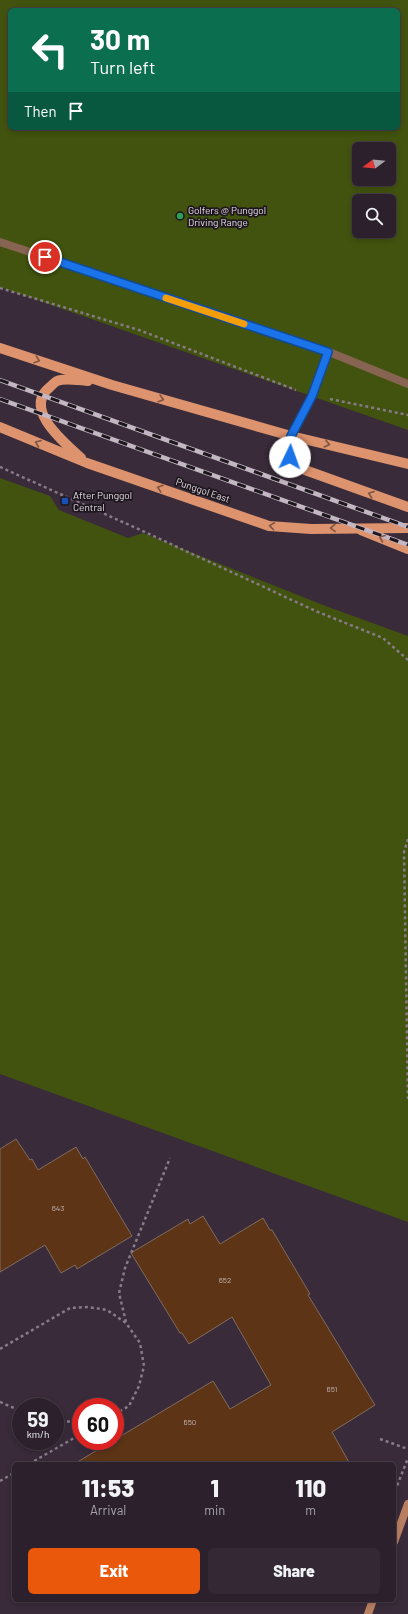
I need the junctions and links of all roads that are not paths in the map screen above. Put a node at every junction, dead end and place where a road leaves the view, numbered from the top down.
1 (0, 242) edge
2 (0, 348) edge
3 (328, 352) junction
4 (408, 384) edge
5 (112, 385) junction
6 (0, 427) edge
7 (291, 436) junction
8 (87, 463) junction
9 (408, 464) edge
10 (408, 507) edge
11 (356, 527) junction
12 (408, 528) edge
13 (408, 549) edge
14 (408, 1504) edge
15 (396, 1537) edge
16 (372, 1602) edge
17 (368, 1614) edge

1 - 3 lane
2 -> 5 main road
3 - 4 lane
3 - 7 lane
5 -> 7 main road
5 - 8 main road
8 -> 6 main road, Punggol East
7 -> 9 main road
10 -> 7 main road
11 -> 8 main road, Punggol East
11 - 12 main road, Punggol East
13 -> 11 main road
14 - 15 main road
16 - 17 main road

